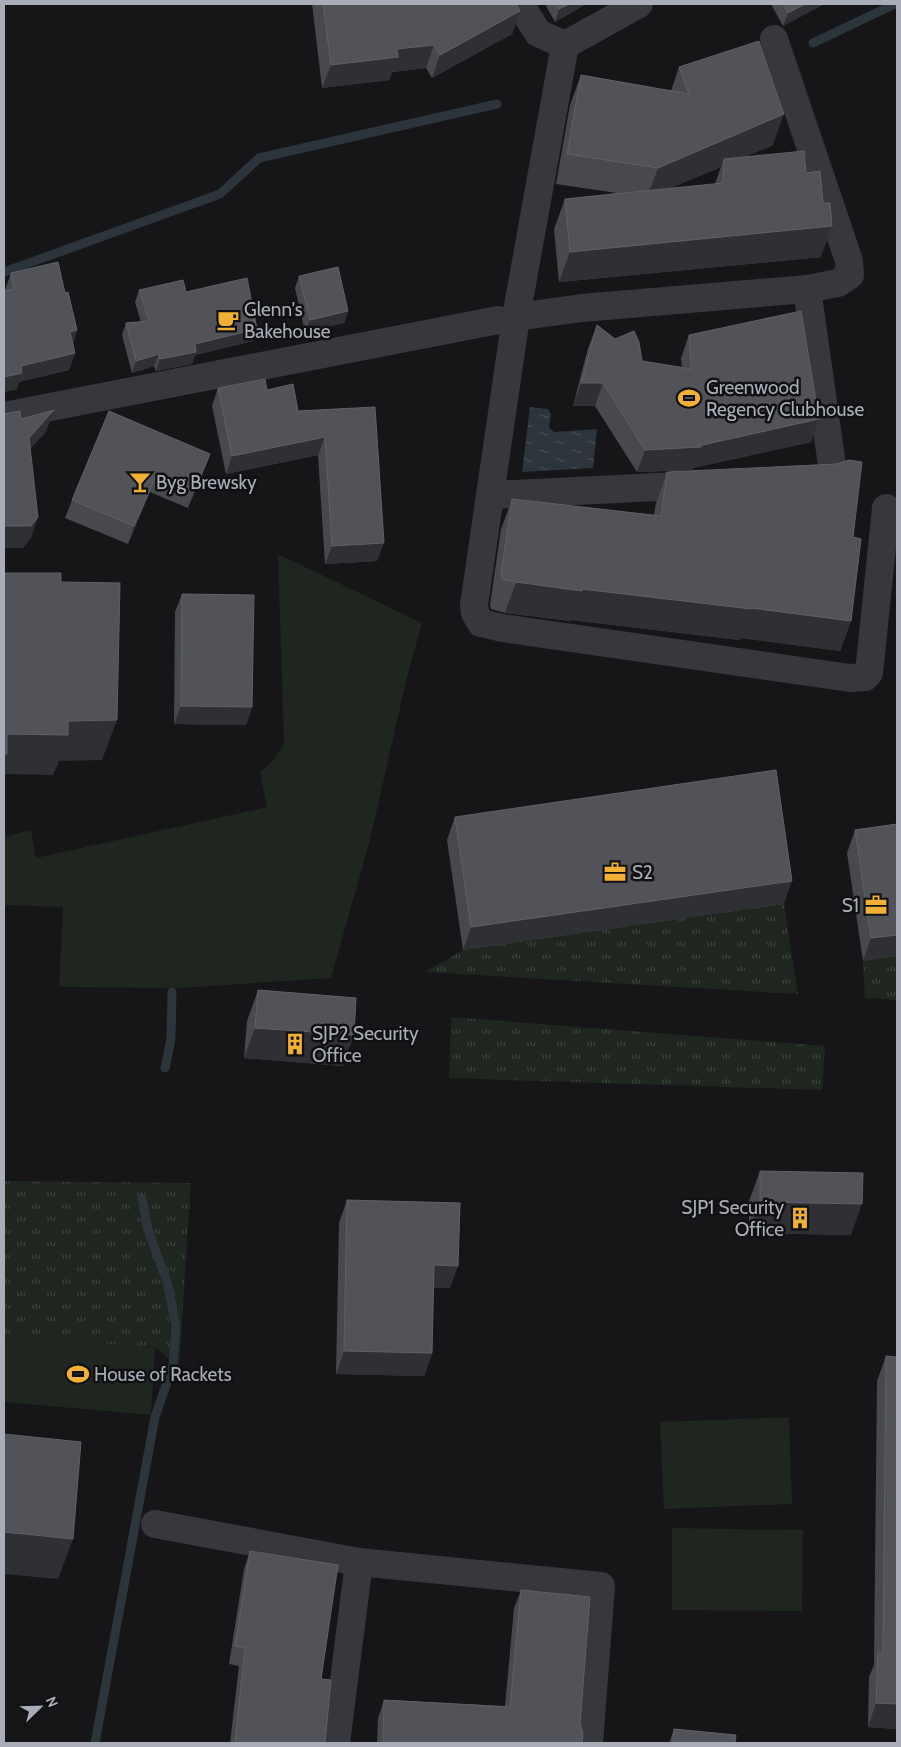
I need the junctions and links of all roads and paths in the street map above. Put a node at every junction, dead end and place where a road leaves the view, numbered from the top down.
1 (520, 4) edge
2 (638, 4) edge
3 (774, 39) dead end
4 (565, 45) junction
5 (807, 290) junction
6 (507, 319) junction
7 (4, 416) edge
8 (786, 481) edge
9 (727, 484) edge
10 (491, 495) junction
11 (886, 508) dead end
12 (155, 1524) dead end
13 (359, 1562) junction
14 (336, 1743) edge
15 (590, 1743) edge

1 - 4 street
2 - 4 street
3 - 5 street
4 - 6 street
5 - 6 street
5 - 8 street
6 - 7 street
6 - 10 street
9 - 10 street
10 - 11 street
12 - 13 street
13 - 14 street
13 - 15 street

